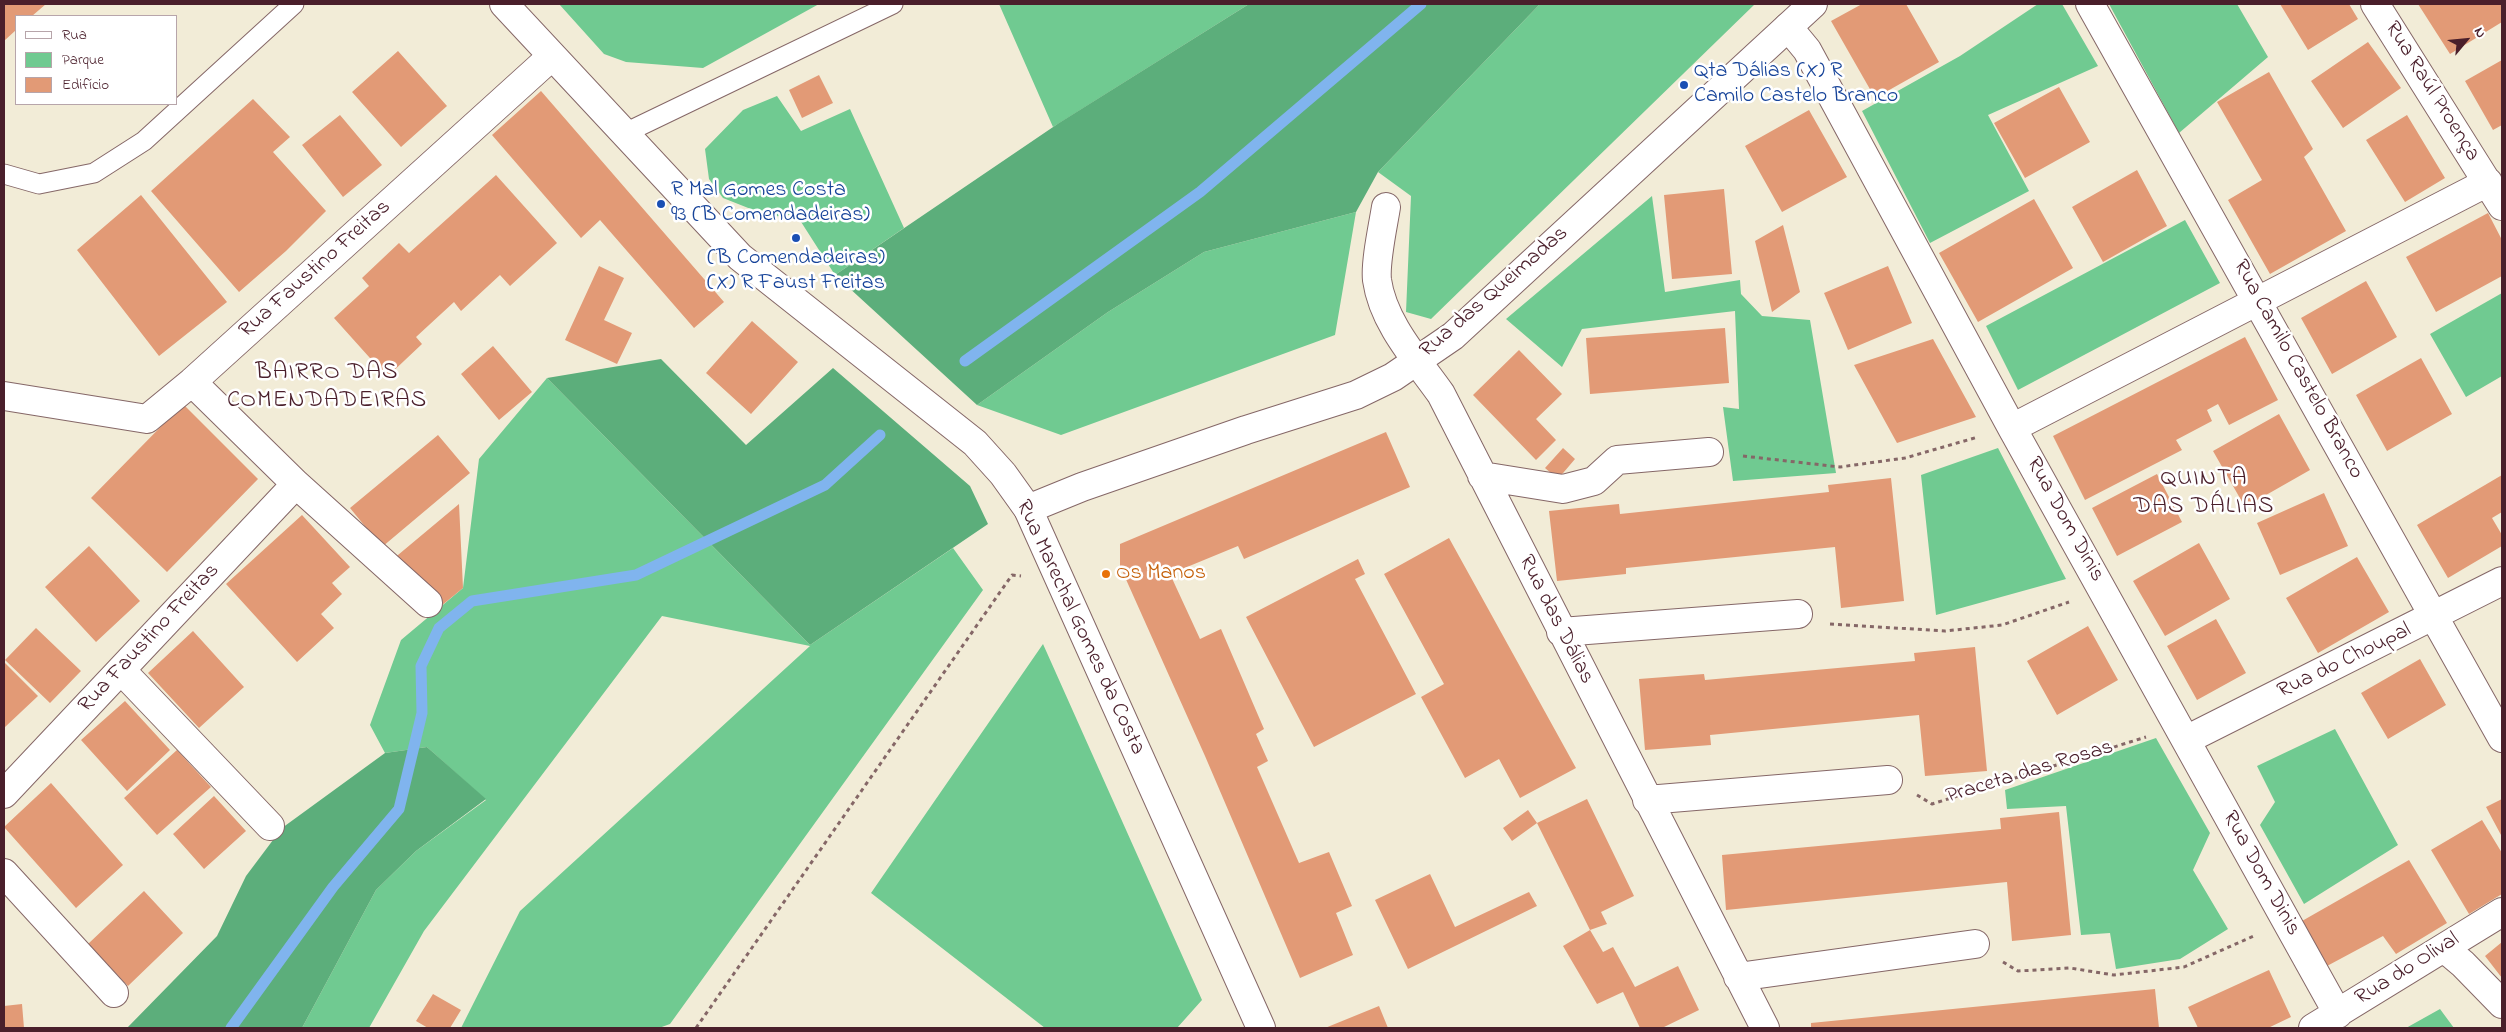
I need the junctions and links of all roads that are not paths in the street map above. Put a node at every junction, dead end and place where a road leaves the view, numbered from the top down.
1 (294, 4) edge
2 (504, 4) edge
3 (893, 4) edge
4 (1813, 4) edge
5 (2090, 4) edge
6 (2375, 4) edge
7 (1788, 28) junction
8 (551, 57) junction
9 (623, 134) junction
10 (4, 174) edge
11 (2488, 182) junction
12 (2502, 206) edge
13 (1386, 207) dead end
14 (2258, 301) junction
15 (1417, 361) junction
16 (192, 382) junction
17 (4, 396) edge
18 (2012, 428) junction
19 (1709, 452) road end
20 (1482, 476) junction
21 (296, 484) junction
22 (1028, 509) junction
23 (2502, 581) edge
24 (428, 603) dead end
25 (1798, 614) road end
26 (2435, 617) junction
27 (1561, 632) junction
28 (121, 670) junction
29 (2182, 733) junction
30 (2502, 738) edge
31 (1888, 780) road end
32 (4, 794) edge
33 (1647, 800) junction
34 (270, 826) dead end
35 (4, 873) edge
36 (2502, 912) edge
37 (1975, 944) road end
38 (2444, 948) junction
39 (1738, 977) junction
40 (114, 993) dead end
41 (2502, 1004) edge
42 (2338, 1014) junction
43 (1261, 1028) edge
44 (1765, 1028) edge
45 (2314, 1028) edge

1 - 10 lane
2 - 8 street, Rua Marechal Gomes da Costa
3 - 9 lane
4 - 7 street, Rua das Queimadas
5 - 14 street, Rua Camilo Castelo Branco
6 - 11 street, Rua Raúl Proença
7 - 15 street, Rua das Queimadas
7 - 18 street, Rua Dom Dinis
8 - 9 street, Rua Marechal Gomes da Costa
8 - 16 street, Rua Faustino Freitas
9 - 22 street, Rua Marechal Gomes da Costa
11 - 12 street, Rua Raúl Proença
11 - 14 street
13 - 15 street, Rua das Dálias
14 - 18 street
14 - 26 street, Rua Camilo Castelo Branco
15 - 20 street, Rua das Dálias
15 - 22 street, Rua das Queimadas
16 - 17 street, Rua Faustino Freitas
16 - 21 street
18 - 29 street, Rua Dom Dinis
19 - 20 street
20 - 27 street, Rua das Dálias
21 - 24 street
21 - 28 street, Rua Faustino Freitas
22 - 43 street, Rua Marechal Gomes da Costa
23 - 26 street, Rua do Choupal
25 - 27 street
26 - 29 street, Rua do Choupal
26 - 30 street, Rua Camilo Castelo Branco
27 - 33 street, Rua das Dálias
28 - 32 street, Rua Faustino Freitas
28 - 34 street
29 - 42 street, Rua Dom Dinis
31 - 33 street
33 - 39 street, Rua das Dálias
35 - 40 street
36 - 38 street, Rua do Olival
37 - 39 street
38 - 41 street
38 - 42 street, Rua do Olival
39 - 44 street, Rua das Dálias
42 - 45 street, Rua do Olival

